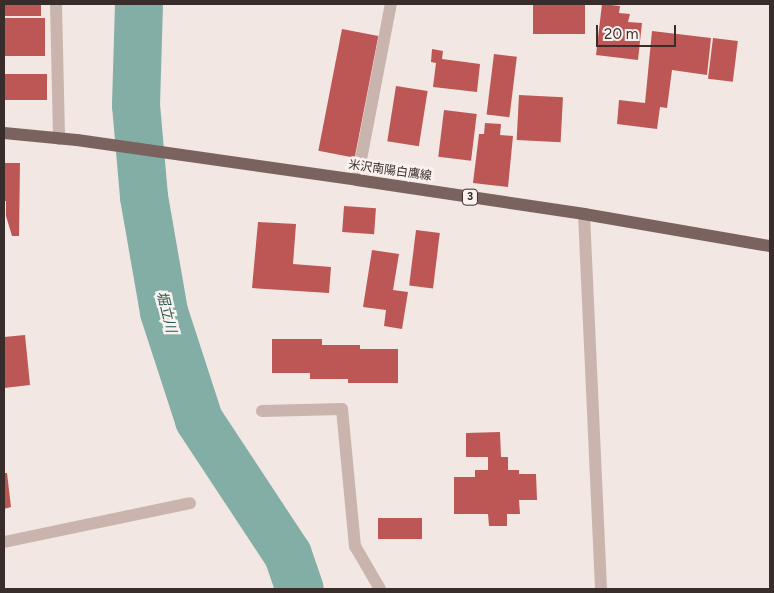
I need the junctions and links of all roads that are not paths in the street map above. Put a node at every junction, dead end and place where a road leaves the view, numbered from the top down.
1 (56, 4) edge
2 (391, 4) edge
3 (4, 133) edge
4 (58, 138) junction
5 (357, 180) junction
6 (584, 214) junction
7 (770, 246) edge
8 (262, 411) dead end
9 (190, 503) dead end
10 (4, 542) edge
11 (380, 589) edge
12 (601, 589) edge

1 - 4 street
2 - 5 street
3 - 4 main road, 米沢南陽白鷹線 / 3
4 - 5 main road, 米沢南陽白鷹線 / 3
5 - 6 main road, 米沢南陽白鷹線 / 3
6 - 7 main road, 米沢南陽白鷹線 / 3
6 - 12 street
8 - 11 street
9 - 10 street

